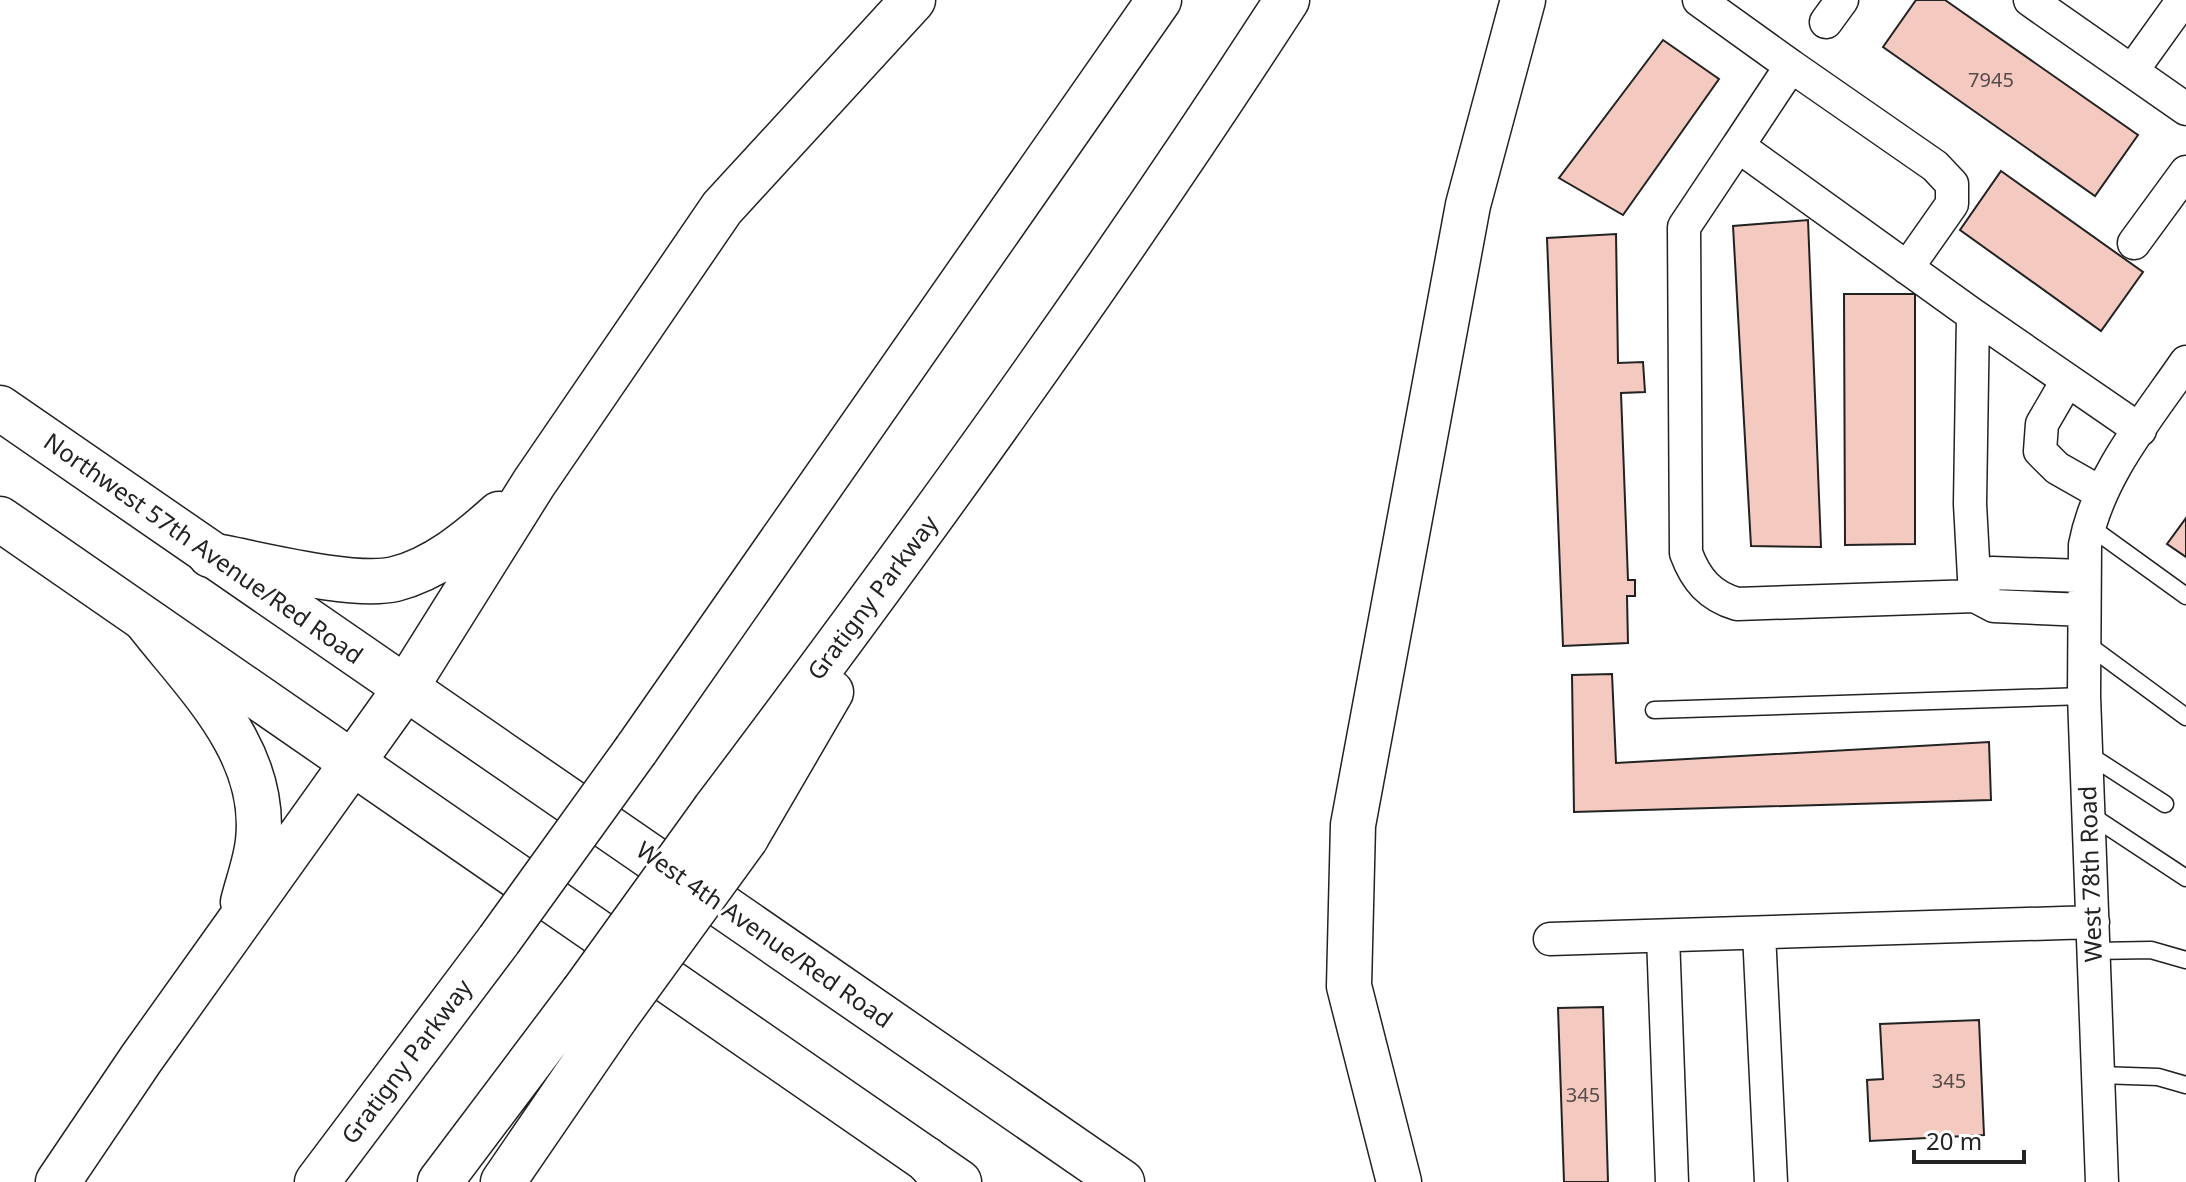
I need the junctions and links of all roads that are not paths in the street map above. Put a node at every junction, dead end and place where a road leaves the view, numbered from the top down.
1 (913, 0) edge
2 (1159, 0) edge
3 (1287, 0) edge
4 (1523, 0) edge
5 (1699, 0) edge
6 (2030, 0) edge
7 (2183, 0) edge
8 (1791, 66) junction
9 (2132, 71) junction
10 (2186, 109) edge
11 (1738, 146) junction
12 (2186, 172) edge
13 (2134, 243) dead end
14 (1907, 268) junction
15 (1973, 315) junction
16 (2186, 362) edge
17 (2067, 381) junction
18 (0, 408) edge
19 (2140, 430) junction
20 (534, 483) junction
21 (2101, 493) junction
22 (0, 519) edge
23 (2089, 526) junction
24 (915, 542) junction
25 (210, 555) junction
26 (2083, 570) junction
27 (1975, 596) junction
28 (2186, 596) edge
29 (2084, 610) junction
30 (147, 622) junction
31 (2084, 642) junction
32 (405, 689) junction
33 (2084, 696) junction
34 (1654, 710) dead end
35 (2186, 717) edge
36 (2086, 753) junction
37 (351, 765) junction
38 (2165, 804) dead end
39 (2088, 813) junction
40 (2186, 878) edge
41 (236, 927) junction
42 (1759, 933) junction
43 (1663, 936) junction
44 (2094, 937) junction
45 (1550, 939) dead end
46 (2186, 960) edge
47 (599, 1005) junction
48 (2099, 1075) junction
49 (2186, 1085) edge
50 (944, 1174) edge
51 (58, 1182) edge
52 (317, 1182) edge
53 (440, 1182) edge
54 (503, 1182) edge
55 (1122, 1182) edge
56 (1399, 1182) edge
57 (1672, 1182) edge
58 (1771, 1182) edge
59 (2102, 1182) edge

1 - 20 main road
2 - 52 main road, Gratigny Parkway, bridge
3 - 24 main road, Gratigny Parkway
4 - 56 main road
5 - 8 street
6 - 9 street
7 - 9 street
8 - 11 street
8 - 14 street
9 - 10 street
11 - 14 street
11 - 27 street
12 - 13 street
14 - 15 street
15 - 17 street
15 - 27 street
16 - 19 street, West 78th Road
17 - 19 street
17 - 21 street
18 - 25 main road, Northwest 57th Avenue/Red Road
19 - 21 street, West 78th Road
20 - 25 main road
20 - 32 main road
21 - 23 street, West 78th Road
22 - 30 main road
23 - 26 street, West 78th Road
23 - 28 lane
24 - 47 main road, Gratigny Parkway, bridge
24 - 47 main road, bridge
25 - 32 main road, Northwest 57th Avenue/Red Road
26 - 27 street
26 - 29 street, West 78th Road
27 - 29 street
29 - 31 street, West 78th Road
30 - 37 main road
30 - 41 main road
31 - 33 street, West 78th Road
31 - 35 lane
32 - 37 main road
32 - 55 main road, West 4th Avenue/Red Road
33 - 34 lane
33 - 36 street, West 78th Road
36 - 38 lane
36 - 39 street, West 78th Road
37 - 41 main road
37 - 50 main road
39 - 40 lane
39 - 44 street, West 78th Road
41 - 51 main road
42 - 43 street
42 - 44 street
42 - 58 street
43 - 45 street
43 - 57 street
44 - 46 lane
44 - 48 street, West 78th Road
47 - 53 main road, Gratigny Parkway
47 - 54 main road
48 - 49 lane
48 - 59 street, West 78th Road

